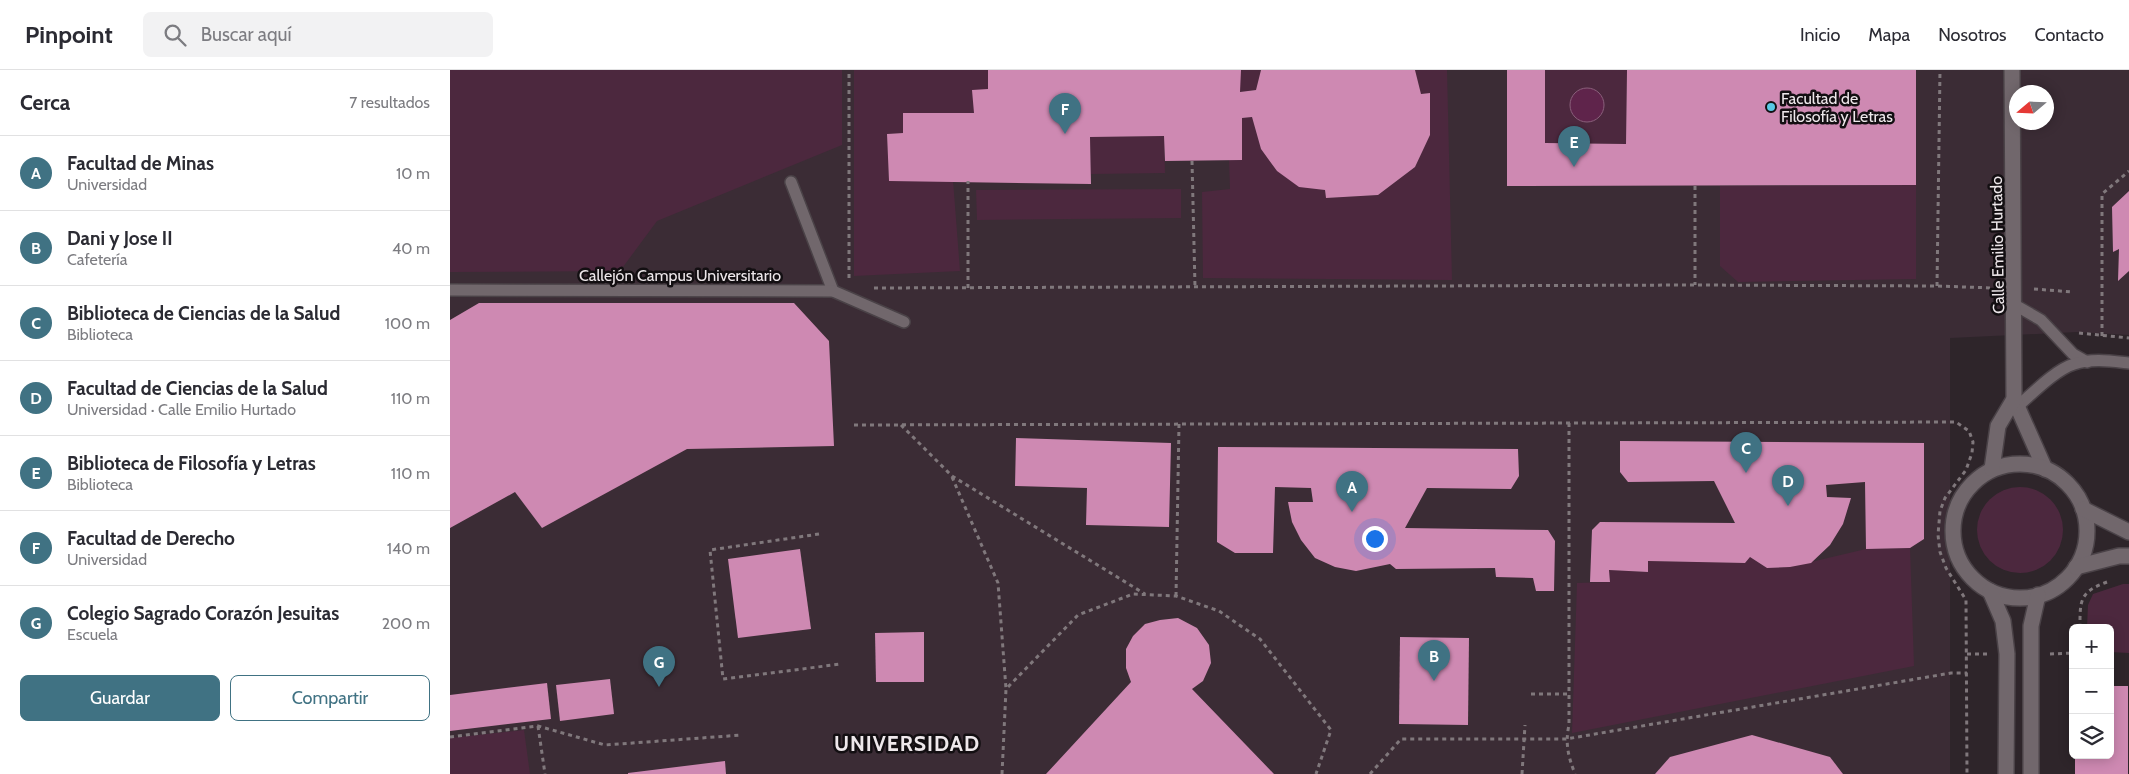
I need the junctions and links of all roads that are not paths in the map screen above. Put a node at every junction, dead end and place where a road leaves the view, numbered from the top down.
1 (2001, 70) edge
2 (2012, 70) edge
3 (2024, 70) edge
4 (2009, 85) edge
5 (2012, 85) edge
6 (2015, 85) edge
7 (2013, 130) edge
8 (791, 182) dead end
9 (450, 290) edge
10 (833, 291) junction
11 (2015, 305) junction
12 (904, 322) dead end
13 (2088, 362) junction
14 (2129, 363) edge
15 (2016, 403) junction
16 (2045, 468) junction
17 (1992, 470) junction
18 (2083, 509) junction
19 (2129, 532) edge
20 (2129, 556) edge
21 (2076, 567) junction
22 (1990, 591) junction
23 (2038, 595) junction
24 (2006, 774) edge
25 (2031, 774) edge

1 - 4 street, Calle Emilio Hurtado
2 - 5 street, Calle Emilio Hurtado
3 - 6 street
7 - 11 street, Calle Emilio Hurtado
8 - 10 lane
9 - 10 lane, Callejón Campus Universitario
10 - 12 lane, Callejón Campus Universitario
11 - 13 lane
11 - 15 street, Calle Emilio Hurtado
13 - 14 lane
13 - 15 lane
15 - 16 street, Calle Emilio Hurtado
15 - 17 street
16 - 17 street
16 - 18 street
17 - 22 street
18 - 19 street
18 - 21 street
20 - 21 street
21 - 23 street
22 - 23 street
22 - 24 street
23 - 25 street

